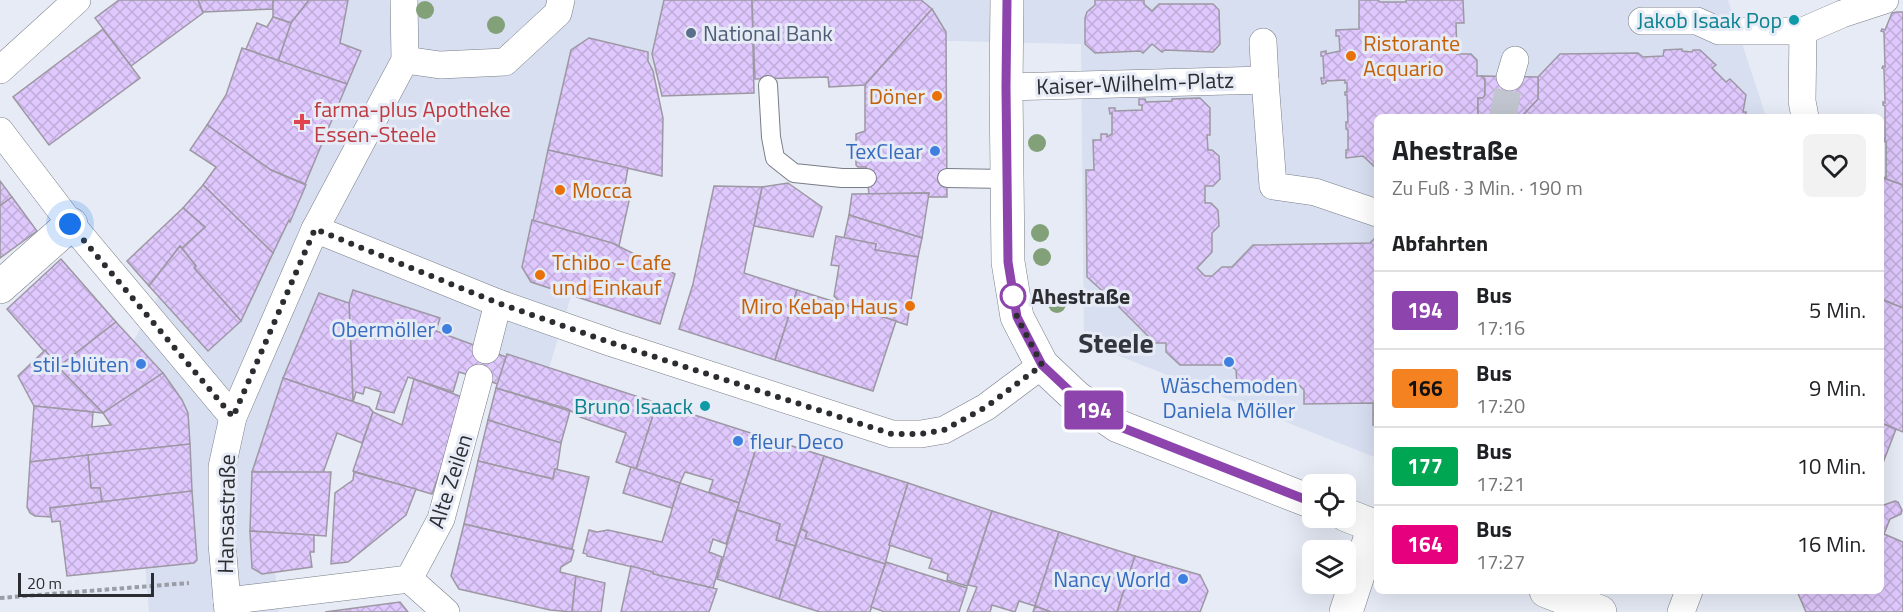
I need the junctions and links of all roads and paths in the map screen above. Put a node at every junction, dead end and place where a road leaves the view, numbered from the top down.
1 (77, 0) edge
2 (404, 0) edge
3 (561, 0) edge
4 (1007, 0) edge
5 (1885, 0) edge
6 (1642, 21) dead end
7 (1803, 31) junction
8 (1263, 42) dead end
9 (405, 60) junction
10 (0, 70) edge
11 (1265, 80) junction
12 (768, 85) dead end
13 (1006, 87) junction
14 (1804, 114) edge
15 (0, 131) edge
16 (867, 178) dead end
17 (947, 178) dead end
18 (1006, 179) junction
19 (1374, 212) edge
20 (70, 224) junction
21 (315, 229) junction
22 (0, 287) edge
23 (498, 303) junction
24 (486, 350) dead end
25 (1042, 365) junction
26 (479, 378) dead end
27 (233, 417) junction
28 (1302, 498) edge
29 (1366, 522) edge
30 (409, 579) junction
31 (1558, 594) edge
32 (1688, 594) edge
33 (0, 598) edge
34 (226, 598) edge
35 (446, 612) edge
36 (1346, 612) edge
37 (1600, 612) edge
38 (1681, 612) edge

1 - 10 street
2 - 9 street
3 - 9 street
4 - 13 street
5 - 7 street
6 - 7 street
7 - 14 street
8 - 11 street, Kaiser-Wilhelm-Platz
9 - 21 street, Hansastraße
11 - 13 street, Kaiser-Wilhelm-Platz
11 - 19 street, Kaiser-Wilhelm-Platz
12 - 16 lane
13 - 18 street
15 - 20 street
17 - 18 lane
18 - 25 street
20 - 22 street
20 - 27 street
21 - 23 street
21 - 27 street, Hansastraße
23 - 24 street
23 - 25 street
25 - 28 street
26 - 30 street, Alte Zeilen
27 - 34 street, Hansastraße
29 - 36 street
30 - 34 street
30 - 35 street
31 - 37 street
32 - 38 street
33 - 34 path

